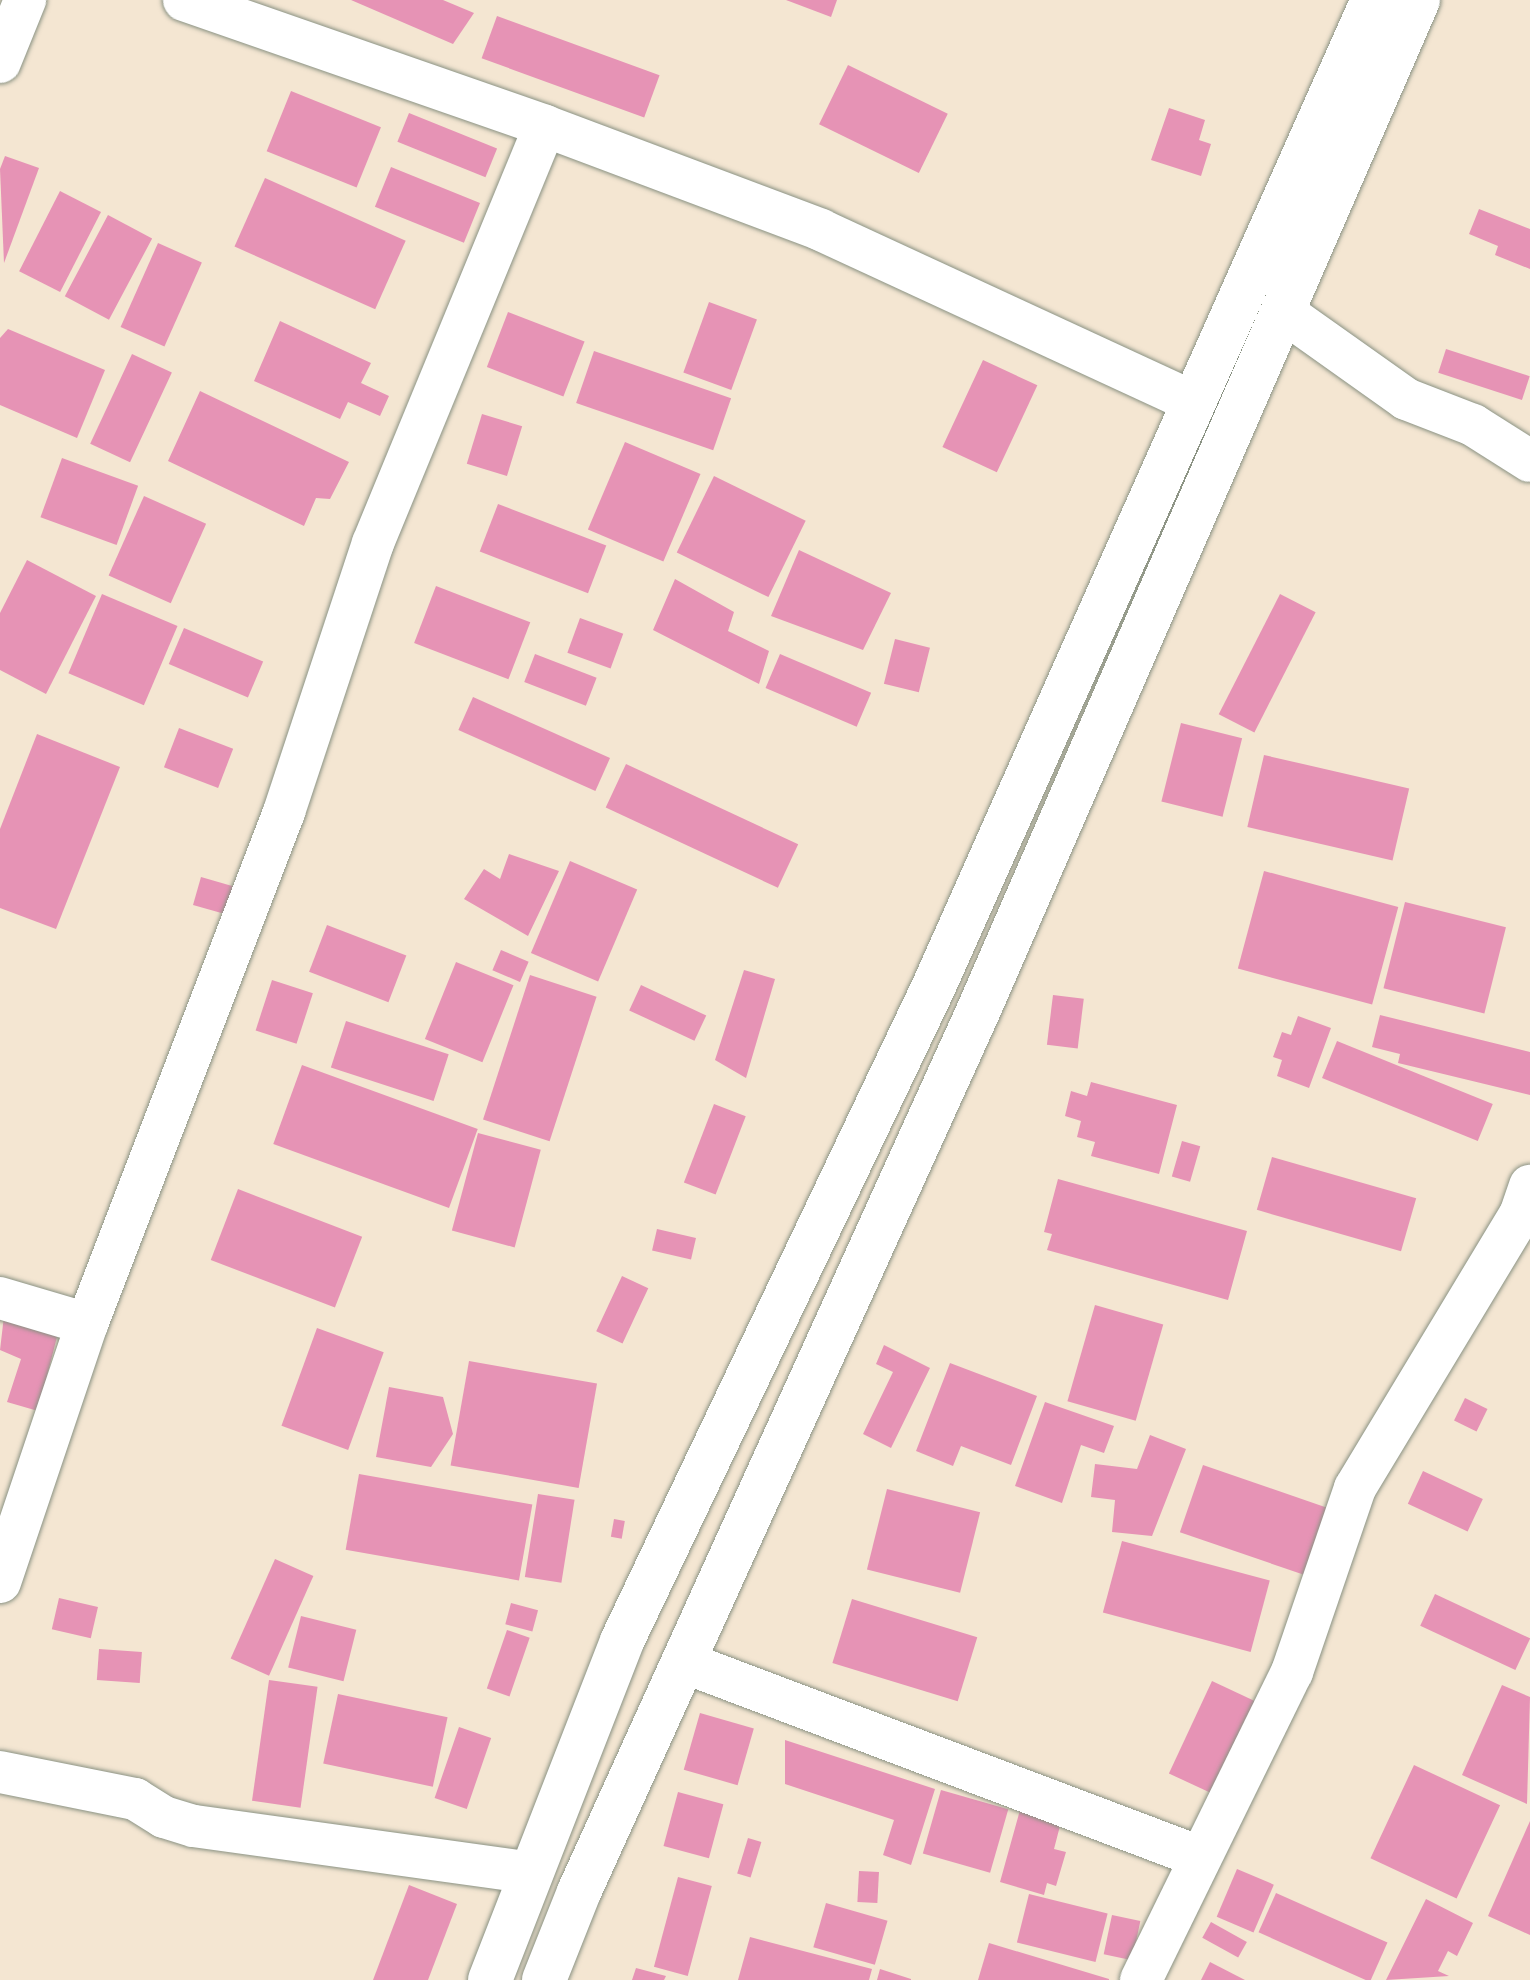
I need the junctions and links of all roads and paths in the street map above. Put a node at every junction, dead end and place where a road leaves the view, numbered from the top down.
1 (25, 0) edge
2 (184, 0) edge
3 (1373, 0) edge
4 (1418, 0) edge
5 (0, 62) edge
6 (545, 126) junction
7 (1285, 313) junction
8 (1191, 401) junction
9 (1530, 461) edge
10 (1530, 1186) edge
11 (0, 1298) edge
12 (87, 1324) junction
13 (0, 1582) edge
14 (686, 1663) junction
15 (0, 1772) edge
16 (1197, 1856) junction
17 (532, 1873) junction
18 (490, 1980) edge
19 (544, 1980) edge
20 (1141, 1980) edge

1 - 5 street
2 - 6 street
3 - 8 main road
4 - 7 main road
6 - 8 street
6 - 12 street
7 - 9 street
7 - 14 main road
8 - 17 main road
10 - 16 street
11 - 12 street
12 - 13 street
14 - 16 street
14 - 19 main road
15 - 17 street
16 - 20 street
17 - 18 main road

